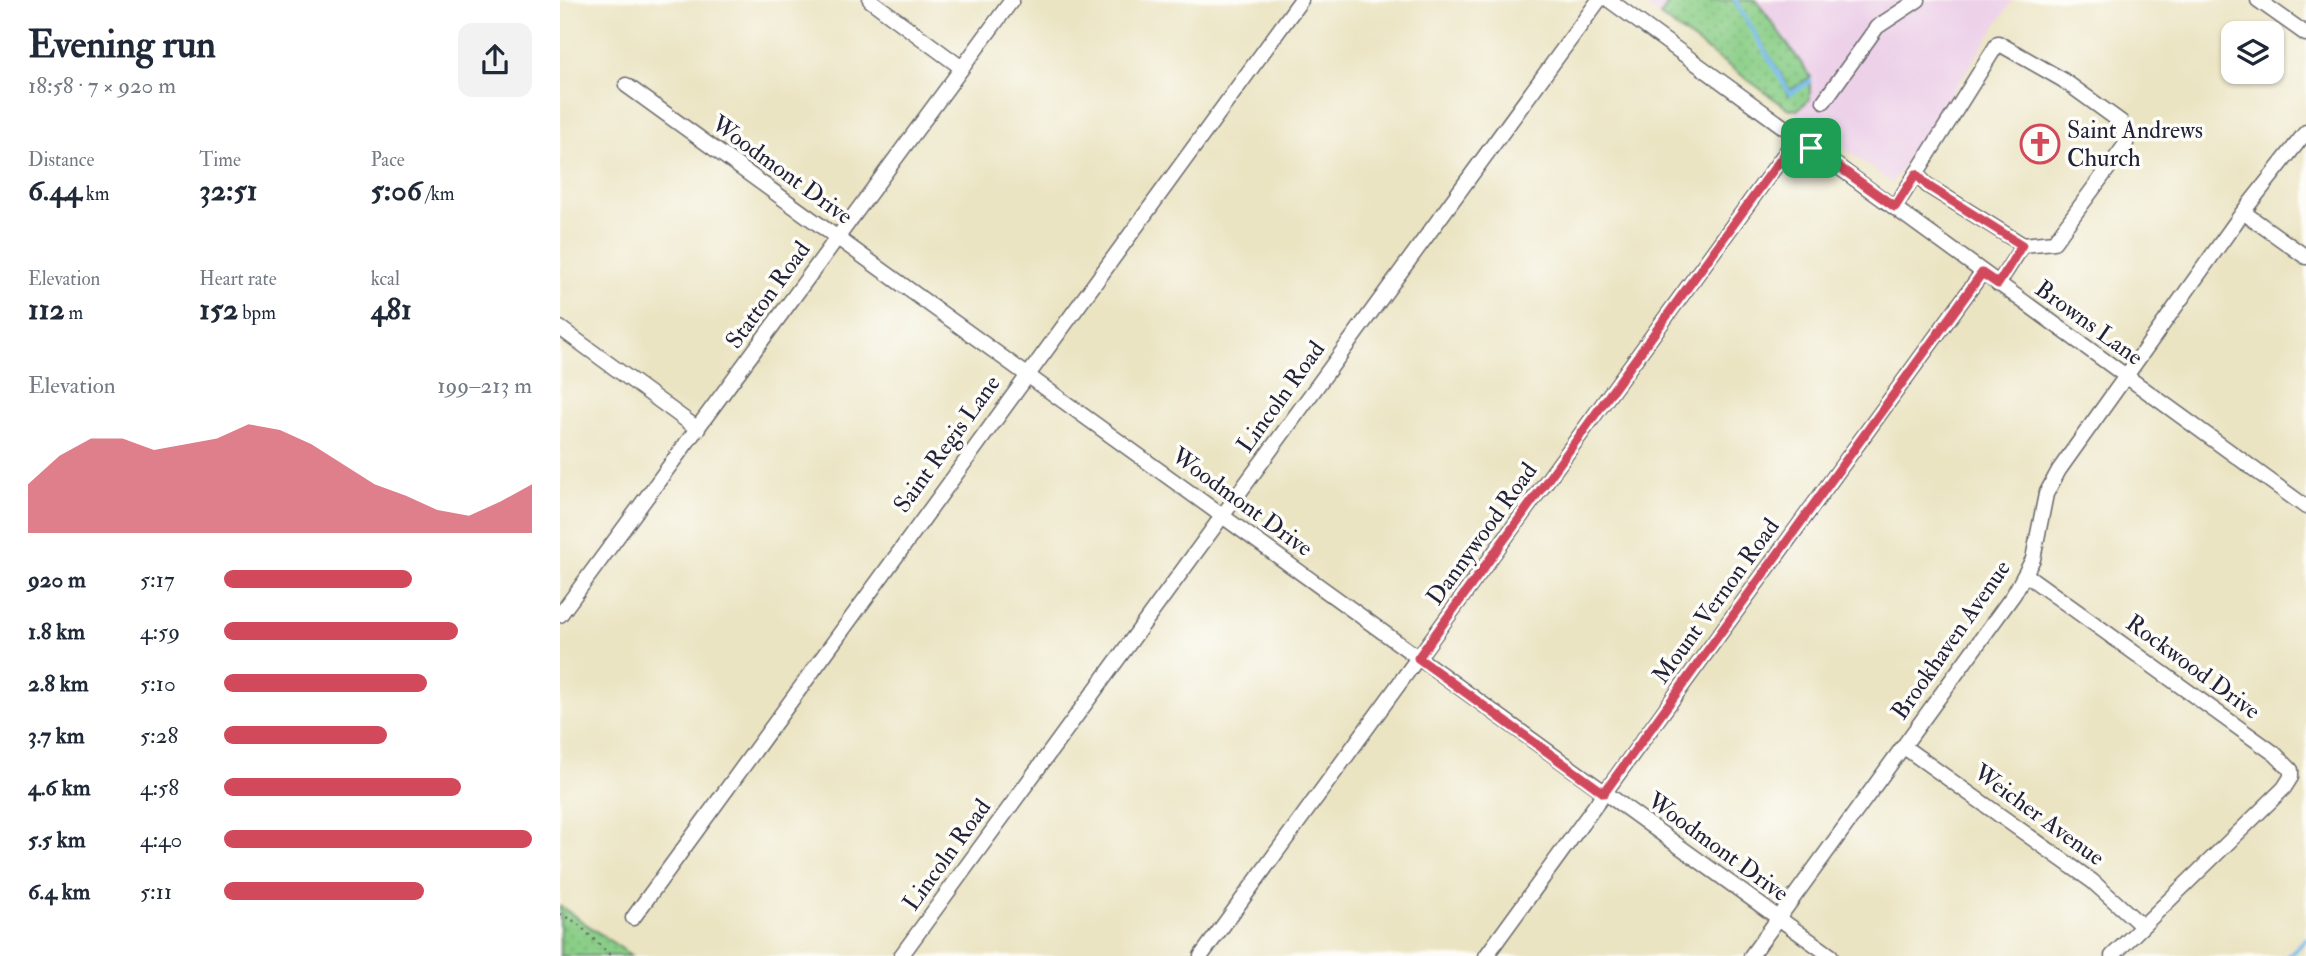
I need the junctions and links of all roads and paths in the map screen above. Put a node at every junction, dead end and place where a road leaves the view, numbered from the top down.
1 (870, 0) edge
2 (1012, 0) edge
3 (1301, 0) edge
4 (1599, 0) edge
5 (1609, 0) edge
6 (1910, 0) edge
7 (1918, 0) edge
8 (2258, 0) edge
9 (1898, 13) junction
10 (2306, 34) edge
11 (962, 68) junction
12 (626, 85) dead end
13 (1824, 101) dead end
14 (2306, 132) edge
15 (1797, 137) junction
16 (1916, 174) junction
17 (1895, 207) junction
18 (2243, 212) junction
19 (838, 238) junction
20 (2022, 245) junction
21 (2306, 257) edge
22 (1982, 273) junction
23 (1998, 284) junction
24 (560, 328) edge
25 (1026, 375) junction
26 (2124, 378) junction
27 (698, 429) junction
28 (2306, 507) edge
29 (1222, 516) junction
30 (2025, 574) junction
31 (560, 615) edge
32 (1418, 658) junction
33 (1904, 747) junction
34 (1604, 793) junction
35 (560, 914) edge
36 (633, 918) dead end
37 (1779, 919) junction
38 (2142, 926) junction
39 (611, 956) edge
40 (901, 956) edge
41 (1201, 956) edge
42 (1486, 956) edge
43 (1751, 956) edge
44 (1830, 956) edge
45 (2112, 956) edge

1 - 11 street
2 - 11 street, Statton Road
3 - 25 street, Saint Regis Lane
4 - 29 street, Lincoln Road
5 - 15 street, Browns Lane
6 - 9 street
7 - 9 street
8 - 10 street
9 - 13 street
11 - 19 street, Statton Road
12 - 19 street, Woodmont Drive
14 - 18 street, Brookhaven Avenue
15 - 17 street, Browns Lane
15 - 32 street, Dannywood Road
16 - 17 street
16 - 20 street
16 - 20 street
17 - 22 street, Browns Lane
18 - 21 street
18 - 26 street, Brookhaven Avenue
19 - 25 street, Woodmont Drive
19 - 27 street, Statton Road
20 - 23 street
22 - 23 street, Browns Lane
22 - 34 street, Mount Vernon Road
23 - 26 street, Browns Lane
24 - 27 street
25 - 29 street, Woodmont Drive
25 - 36 street, Saint Regis Lane
26 - 28 street, Browns Lane
26 - 30 street, Brookhaven Avenue
27 - 31 street, Statton Road
29 - 32 street, Woodmont Drive
29 - 40 street, Lincoln Road
30 - 33 street, Brookhaven Avenue
30 - 38 street, Rockwood Drive
32 - 34 street, Woodmont Drive
32 - 41 street, Dannywood Road
33 - 37 street, Brookhaven Avenue
33 - 38 street, Weicher Avenue
34 - 37 street, Woodmont Drive
34 - 42 street, Mount Vernon Road
35 - 39 path
37 - 43 street, Brookhaven Avenue
37 - 44 street, Woodmont Drive
38 - 45 street, Rockwood Drive

